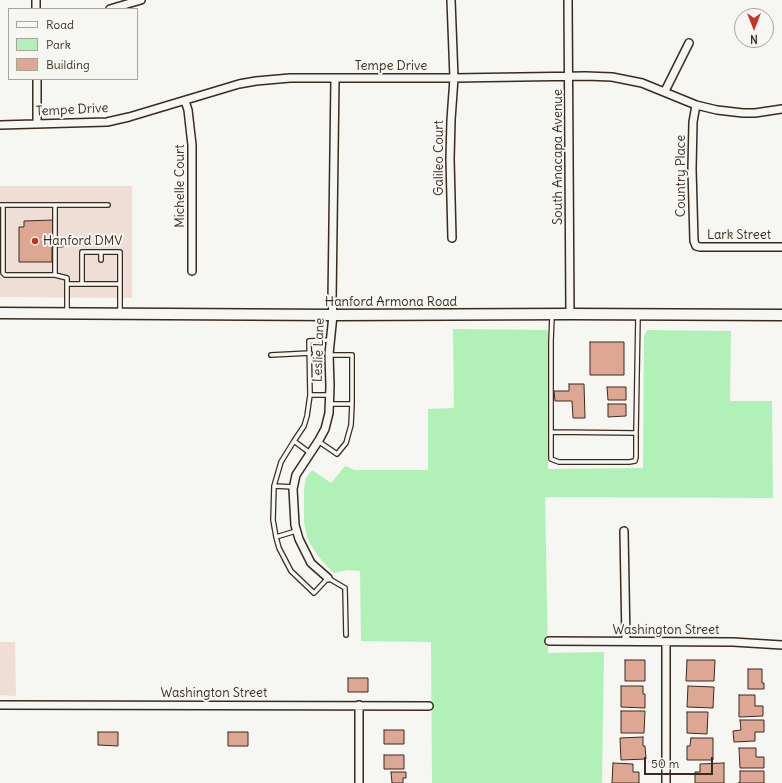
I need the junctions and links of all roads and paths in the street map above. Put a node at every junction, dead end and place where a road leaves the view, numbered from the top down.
1 (140, 0) edge
2 (451, 0) edge
3 (568, 0) edge
4 (113, 8) edge
5 (689, 43) dead end
6 (569, 76) junction
7 (335, 78) junction
8 (454, 78) junction
9 (37, 80) edge
10 (665, 91) junction
11 (185, 101) junction
12 (696, 105) junction
13 (782, 110) edge
14 (37, 124) junction
15 (0, 125) edge
16 (2, 205) edge
17 (55, 205) junction
18 (108, 205) dead end
19 (55, 238) dead end
20 (452, 238) dead end
21 (696, 246) joint
22 (55, 247) dead end
23 (782, 247) edge
24 (101, 252) junction
25 (101, 260) dead end
26 (192, 271) dead end
27 (55, 275) junction
28 (67, 284) junction
29 (82, 284) junction
30 (120, 284) junction
31 (0, 313) edge
32 (67, 314) junction
33 (120, 314) junction
34 (552, 314) junction
35 (570, 314) junction
36 (333, 315) junction
37 (638, 315) junction
38 (782, 315) edge
39 (330, 340) junction
40 (310, 353) junction
41 (271, 355) dead end
42 (329, 355) junction
43 (310, 395) junction
44 (330, 395) junction
45 (329, 404) junction
46 (352, 404) junction
47 (551, 432) junction
48 (636, 433) junction
49 (294, 441) junction
50 (318, 441) junction
51 (310, 453) junction
52 (274, 486) junction
53 (294, 487) junction
54 (296, 531) junction
55 (624, 531) dead end
56 (276, 537) junction
57 (328, 578) junction
58 (346, 635) dead end
59 (549, 642) dead end
60 (626, 642) junction
61 (666, 642) junction
62 (782, 644) edge
63 (0, 705) edge
64 (359, 705) junction
65 (429, 706) dead end
66 (359, 783) edge
67 (666, 783) edge

1 - 4 street
2 - 8 street, Galileo Court
3 - 6 street, South Anacapa Avenue
5 - 10 street
6 - 8 street, Tempe Drive
6 - 10 street, Tempe Drive
6 - 35 street, South Anacapa Avenue
7 - 8 street, Tempe Drive
7 - 11 street, Tempe Drive
7 - 36 street, Leslie Lane
8 - 20 street, Galileo Court
9 - 14 street
10 - 12 street, Tempe Drive
11 - 14 street, Tempe Drive
11 - 26 street, Michelle Court
12 - 13 street, Tempe Drive
12 - 21 street, Country Place
14 - 15 street, Tempe Drive
16 - 17 lane
16 - 27 lane
17 - 18 lane
17 - 19 lane
21 - 23 street, Lark Street
22 - 27 lane
24 - 25 lane
24 - 29 lane
24 - 30 lane
27 - 28 lane
28 - 29 lane
28 - 32 lane
29 - 30 lane
30 - 33 lane
31 - 32 main road, Hanford Armona Road
32 - 33 main road, Hanford Armona Road
33 - 36 main road, Hanford Armona Road
34 - 35 main road, Hanford Armona Road
34 - 36 main road, Hanford Armona Road
34 - 47 lane
35 - 37 main road, Hanford Armona Road
36 - 39 street, Leslie Lane
37 - 38 main road, Hanford Armona Road
37 - 48 lane
39 - 40 lane
39 - 42 street, Leslie Lane
40 - 41 lane
40 - 43 lane
42 - 44 street, Leslie Lane
42 - 46 lane
43 - 44 lane
43 - 49 lane
44 - 45 street, Leslie Lane
45 - 46 lane
45 - 50 street, Leslie Lane
46 - 50 lane
47 - 48 lane
47 - 48 lane
49 - 51 lane
49 - 52 lane
50 - 51 street, Leslie Lane
51 - 53 street, Leslie Lane
52 - 53 lane
52 - 56 lane
53 - 54 street, Leslie Lane
54 - 56 lane
54 - 57 street, Leslie Lane
55 - 60 street
56 - 57 lane
57 - 58 lane
59 - 60 street, Washington Street
60 - 61 street, Washington Street
61 - 62 street, Washington Street
61 - 67 street
63 - 64 street, Washington Street
64 - 65 street, Washington Street
64 - 66 street

